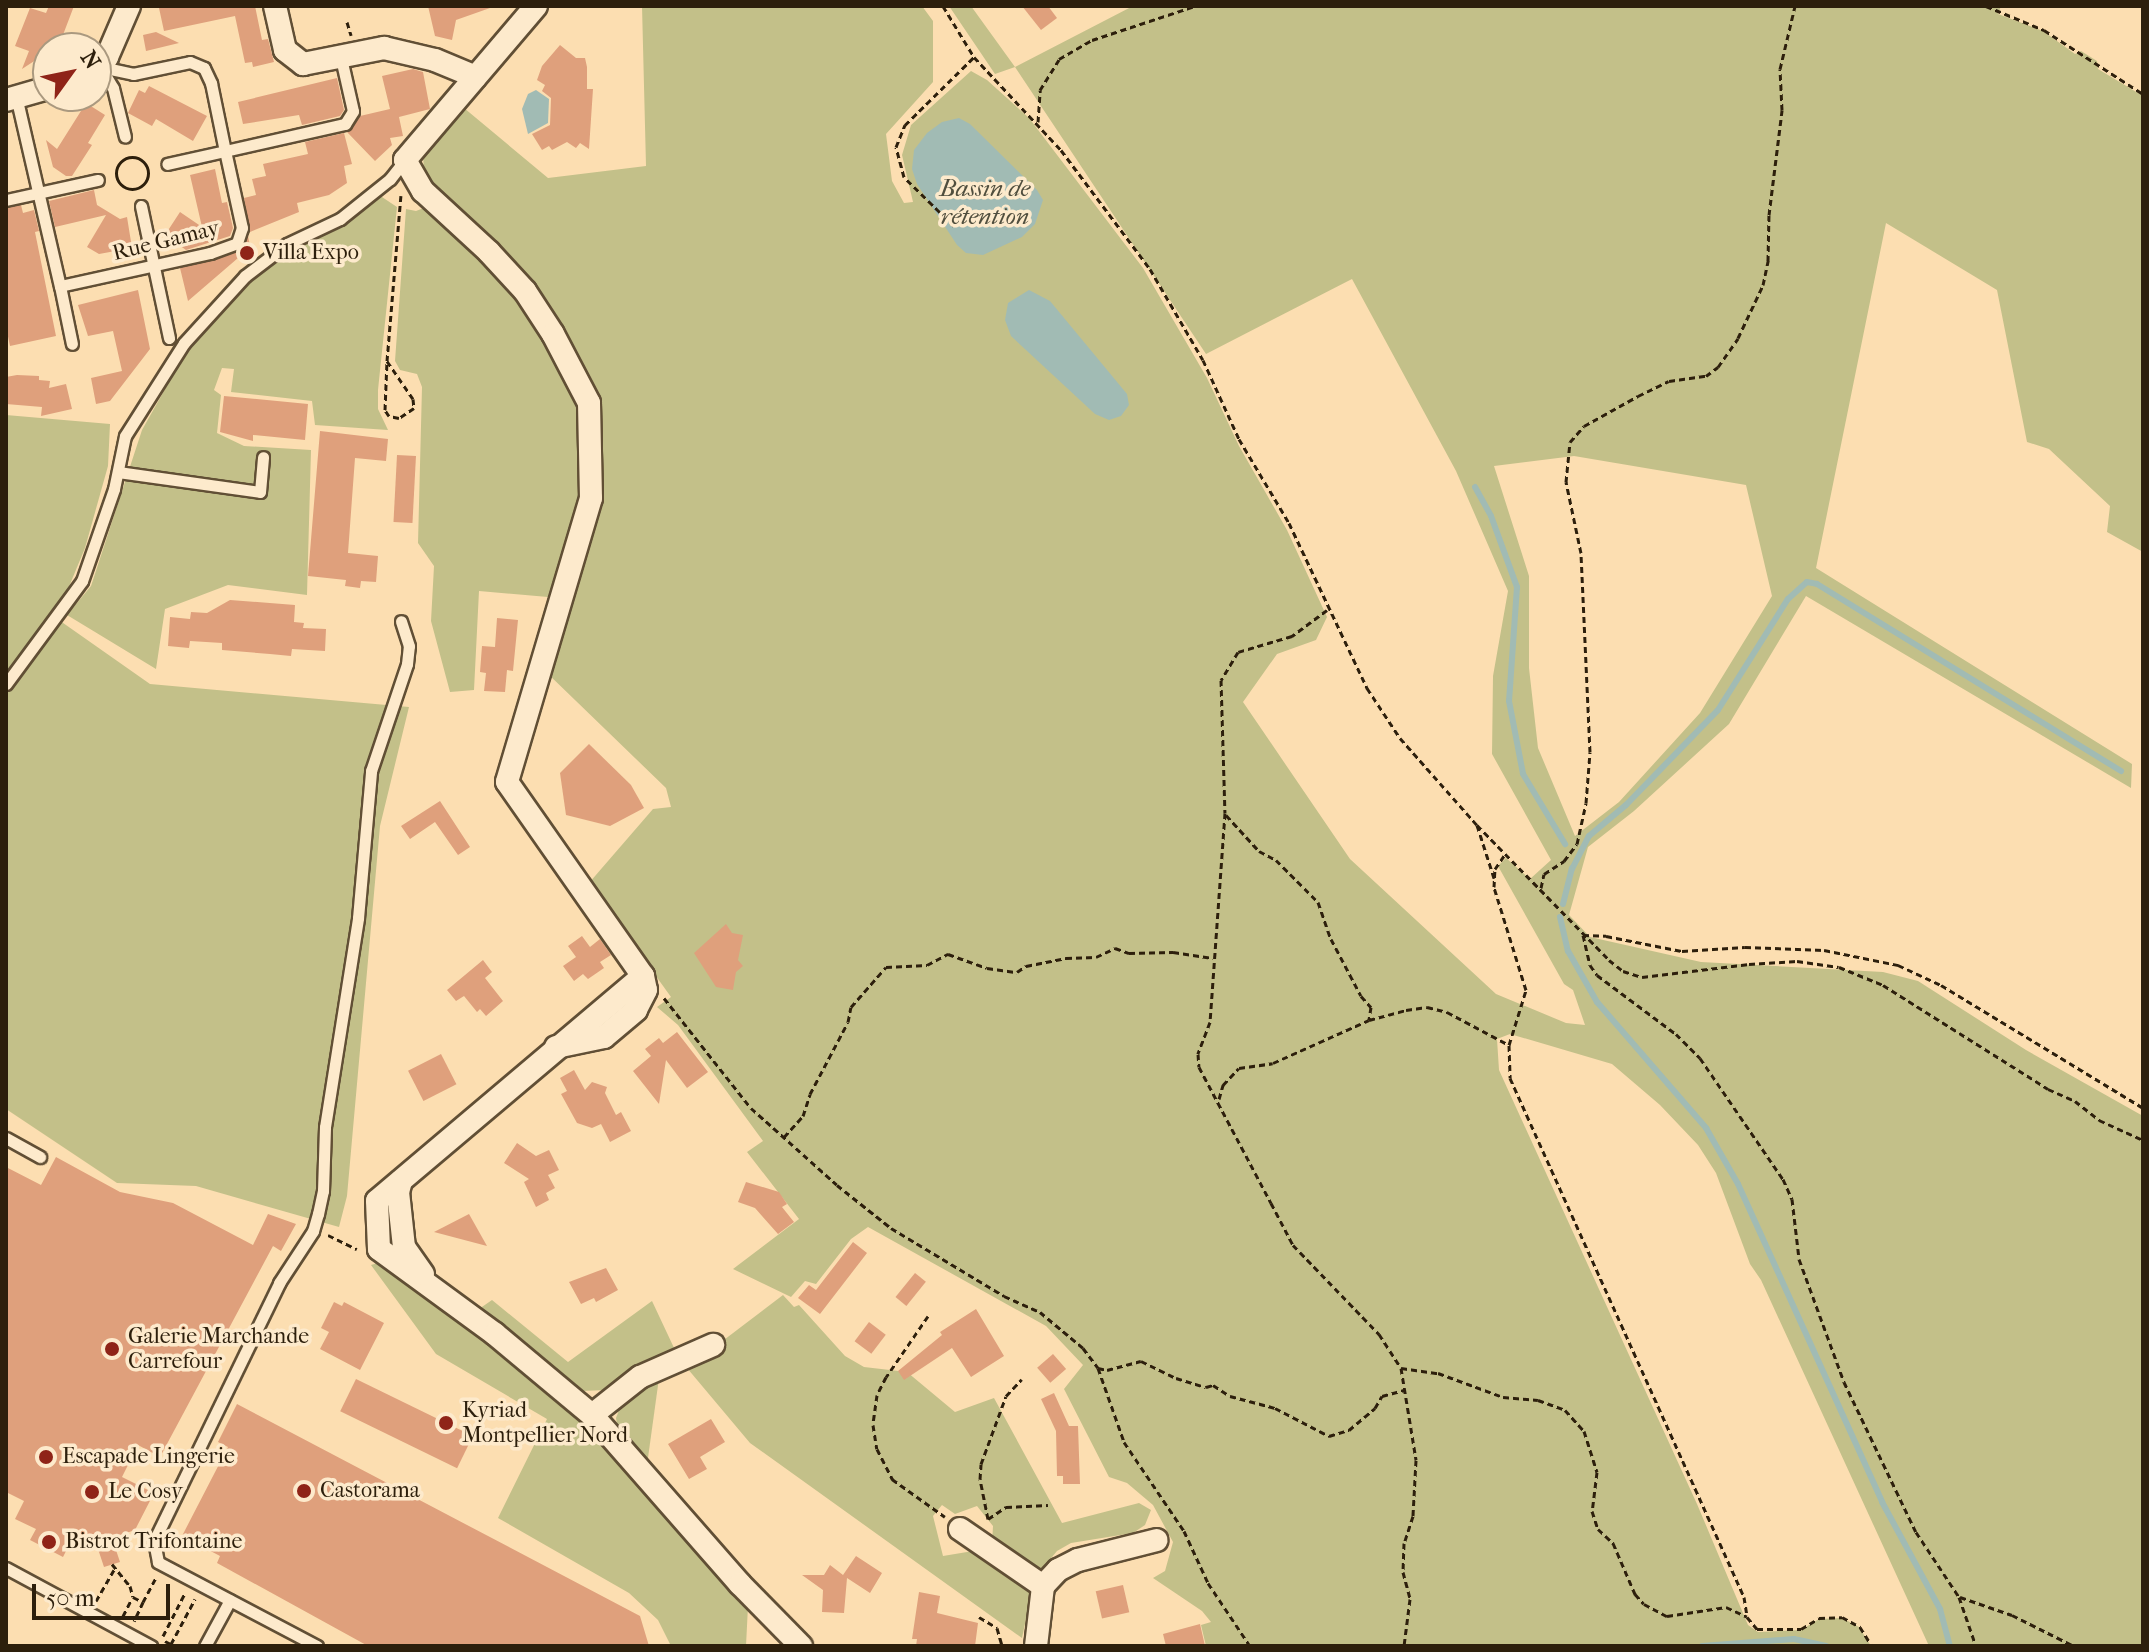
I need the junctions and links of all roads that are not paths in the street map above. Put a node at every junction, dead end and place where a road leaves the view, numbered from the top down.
1 (129, 6) edge
2 (275, 6) edge
3 (536, 6) edge
4 (112, 41) edge
5 (347, 50) junction
6 (112, 72) edge
7 (476, 77) junction
8 (112, 87) edge
9 (32, 92) edge
10 (11, 98) edge
11 (125, 137) dead end
12 (225, 151) junction
13 (405, 160) junction
14 (167, 164) dead end
15 (98, 180) dead end
16 (38, 193) junction
17 (6, 200) edge
18 (141, 206) dead end
19 (153, 266) junction
20 (60, 286) junction
21 (169, 338) dead end
22 (72, 344) dead end
23 (263, 457) dead end
24 (118, 472) junction
25 (401, 621) dead end
26 (6, 684) edge
27 (6, 1138) edge
28 (40, 1157) dead end
29 (401, 1181) junction
30 (441, 1292) junction
31 (713, 1345) dead end
32 (592, 1415) junction
33 (960, 1529) road end
34 (1157, 1540) dead end
35 (6, 1568) edge
36 (1043, 1586) junction
37 (230, 1600) junction
38 (155, 1639) edge
39 (205, 1646) edge
40 (317, 1646) edge
41 (801, 1646) edge
42 (1036, 1646) edge

1 - 4 street
2 - 5 street
3 - 7 street
5 - 7 street
5 - 12 lane
6 - 12 lane
7 - 13 street
8 - 11 lane
9 - 10 street
10 - 16 lane
12 - 14 lane
12 - 19 lane, Rue Gamay
13 - 24 lane
13 - 29 street
15 - 16 lane
16 - 17 lane
16 - 20 lane
18 - 19 lane
19 - 20 lane, Rue Gamay
19 - 21 lane
20 - 22 lane
23 - 24 lane
24 - 26 lane
25 - 37 lane
27 - 28 lane
29 - 30 street
29 - 30 street
30 - 32 street
31 - 32 street
32 - 41 street
33 - 36 street
34 - 36 street
35 - 38 lane
36 - 42 street
37 - 39 lane
37 - 40 lane

